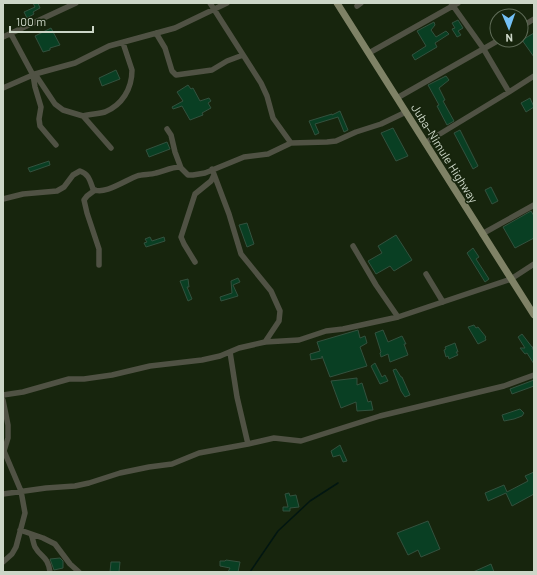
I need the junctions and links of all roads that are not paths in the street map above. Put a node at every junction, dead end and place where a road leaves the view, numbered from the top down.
1 (76, 3) edge
2 (210, 3) edge
3 (227, 3) edge
4 (337, 3) edge
5 (454, 4) edge
6 (214, 9) junction
7 (156, 33) junction
8 (10, 34) junction
9 (3, 37) edge
10 (122, 43) junction
11 (489, 45) edge
12 (483, 48) junction
13 (369, 53) junction
14 (243, 55) junction
15 (34, 74) junction
16 (534, 76) edge
17 (3, 88) edge
18 (509, 92) junction
19 (397, 98) junction
20 (406, 112) junction
21 (83, 116) junction
22 (167, 129) dead end
23 (291, 143) junction
24 (425, 143) junction
25 (56, 145) dead end
26 (111, 148) dead end
27 (180, 167) junction
28 (213, 172) junction
29 (95, 190) junction
30 (3, 198) edge
31 (534, 205) edge
32 (482, 234) junction
33 (353, 246) dead end
34 (195, 262) dead end
35 (534, 264) edge
36 (99, 266) dead end
37 (426, 274) dead end
38 (511, 279) junction
39 (443, 302) junction
40 (534, 315) edge
41 (398, 317) junction
42 (265, 342) junction
43 (230, 352) junction
44 (534, 375) edge
45 (3, 395) edge
46 (3, 400) edge
47 (248, 444) junction
48 (21, 491) junction
49 (3, 494) edge
50 (20, 530) junction
51 (32, 534) junction
52 (3, 562) edge
53 (50, 572) edge
54 (80, 572) edge

1 - 8 street
2 - 6 street
3 - 6 street
4 - 13 main road, Juba–Nimule Highway
5 - 12 street
5 - 13 street
6 - 7 street
6 - 14 street
7 - 10 street
7 - 14 street
8 - 9 street
8 - 15 street
10 - 15 street
10 - 21 street
11 - 12 street
12 - 18 street
12 - 19 street
13 - 19 main road, Juba–Nimule Highway
14 - 23 street
15 - 17 street
15 - 21 street
15 - 25 street
16 - 18 street
18 - 24 street
19 - 20 main road, Juba–Nimule Highway
20 - 23 street
20 - 24 main road, Juba–Nimule Highway
21 - 26 street
22 - 27 street
23 - 28 street
24 - 32 main road, Juba–Nimule Highway
27 - 28 street
27 - 29 street
28 - 34 street
28 - 42 street
29 - 30 street
29 - 36 street
31 - 32 street
32 - 38 main road, Juba–Nimule Highway
33 - 41 street
35 - 38 street
37 - 39 street
38 - 39 street
38 - 40 main road, Juba–Nimule Highway
39 - 41 street
41 - 42 street
42 - 43 street
43 - 45 street
43 - 47 street
44 - 47 street
46 - 48 street
47 - 48 street
48 - 49 street
48 - 50 street
50 - 51 street
50 - 52 street
51 - 53 street
51 - 54 street

